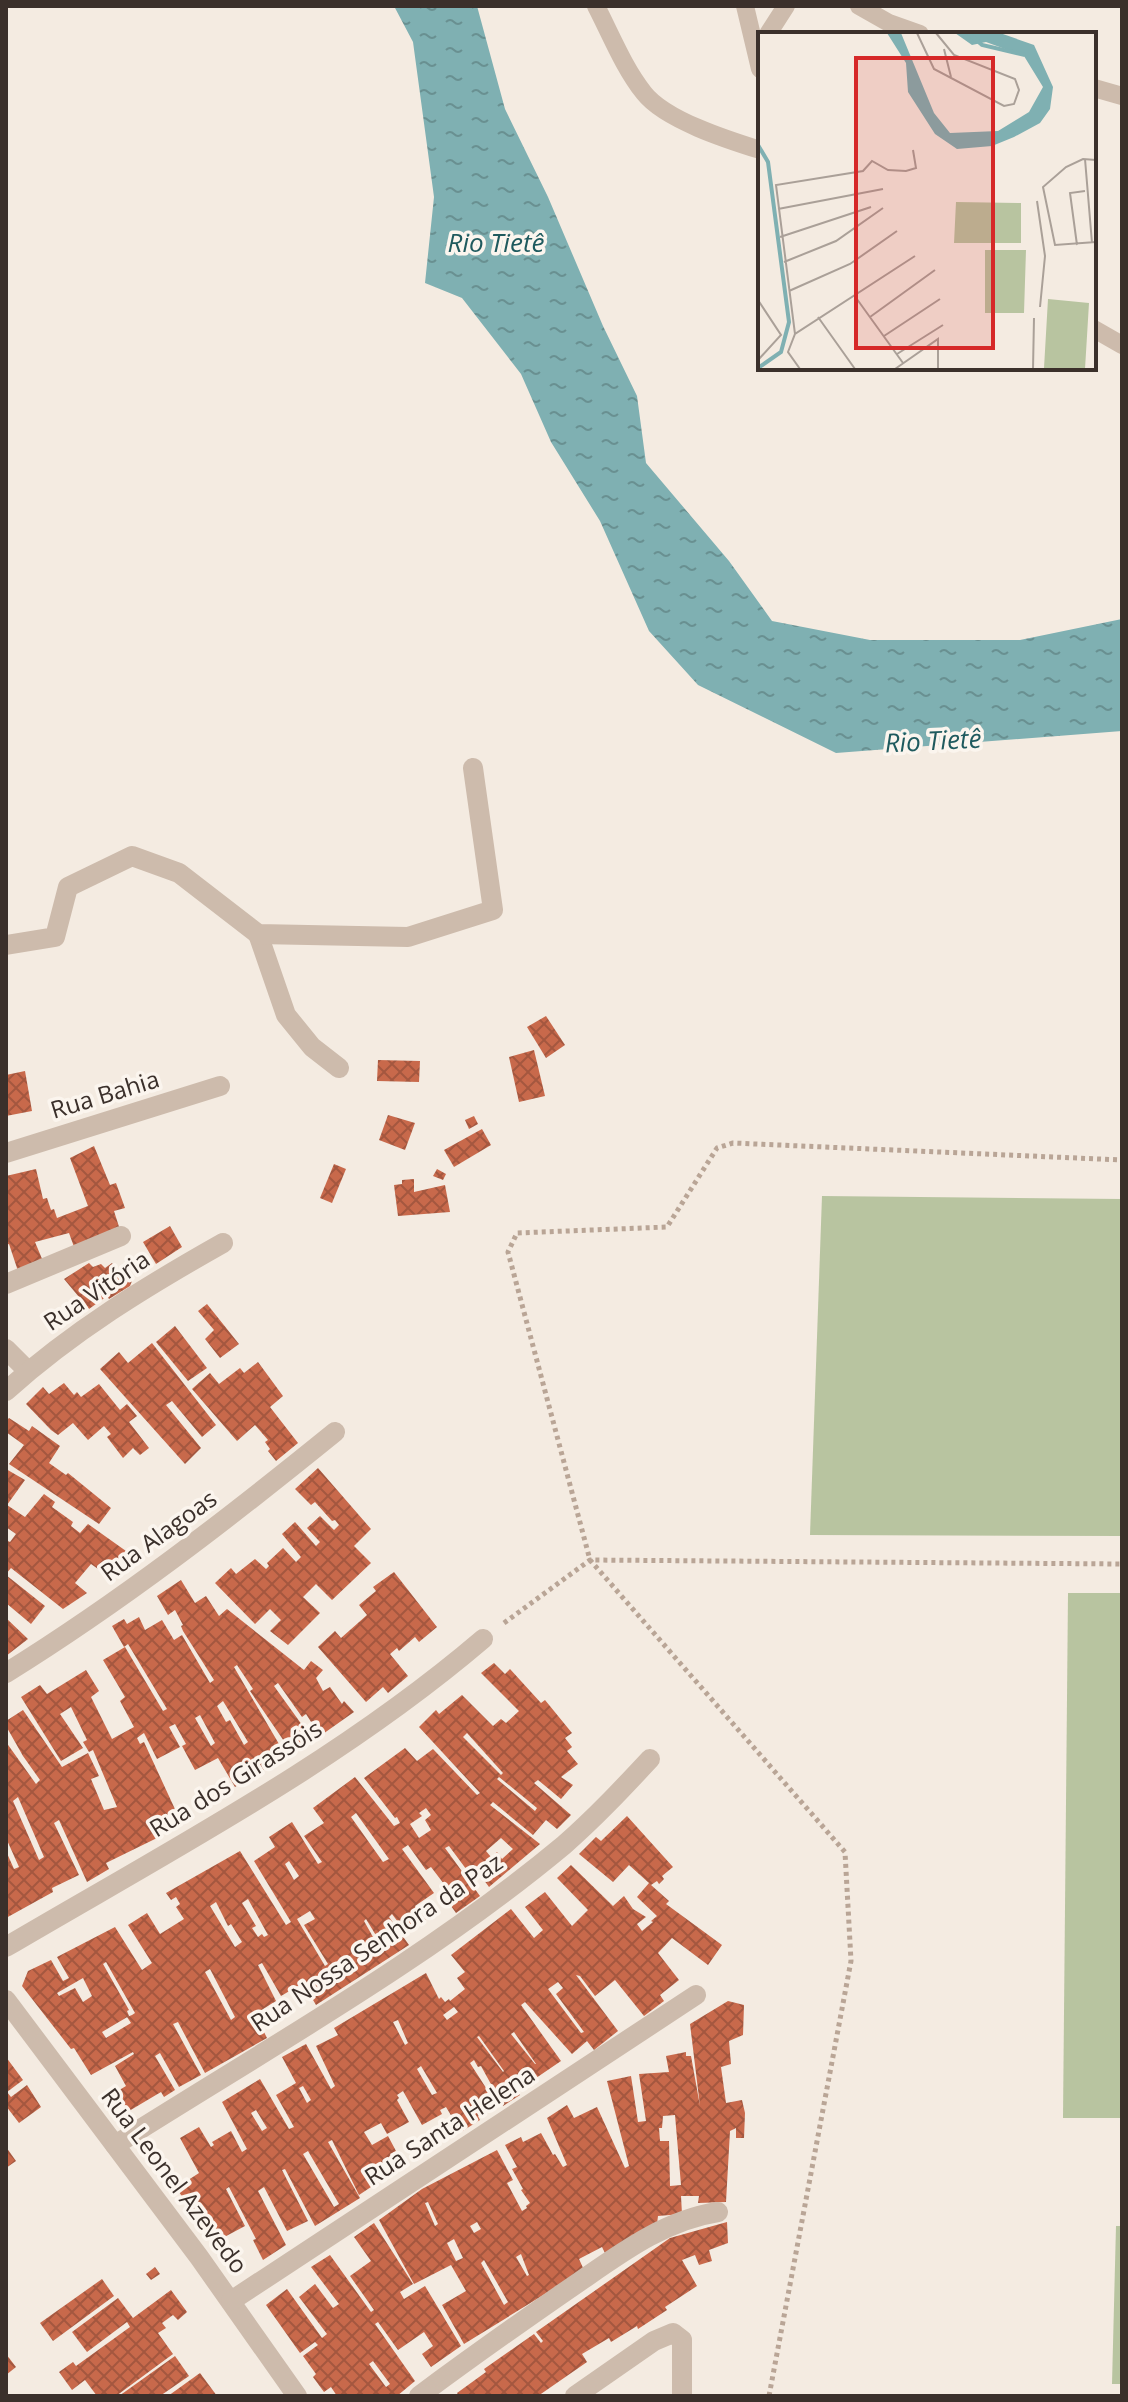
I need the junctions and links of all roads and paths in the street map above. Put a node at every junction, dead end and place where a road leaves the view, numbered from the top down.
1 (745, 6) edge
2 (786, 6) edge
3 (859, 6) edge
4 (597, 7) edge
5 (769, 32) edge
6 (914, 32) edge
7 (758, 52) edge
8 (1096, 89) edge
9 (1122, 96) edge
10 (758, 149) edge
11 (1096, 330) edge
12 (1122, 345) edge
13 (473, 768) dead end
14 (258, 934) junction
15 (6, 945) edge
16 (339, 1068) dead end
17 (220, 1086) dead end
18 (6, 1153) edge
19 (1122, 1160) edge
20 (121, 1236) dead end
21 (223, 1243) dead end
22 (6, 1284) edge
23 (6, 1349) edge
24 (28, 1371) junction
25 (6, 1391) edge
26 (335, 1432) dead end
27 (590, 1560) junction
28 (1122, 1564) edge
29 (483, 1639) joint
30 (6, 1673) edge
31 (650, 1759) dead end
32 (6, 1947) edge
33 (696, 1995) dead end
34 (6, 2000) edge
35 (115, 2145) junction
36 (718, 2212) dead end
37 (231, 2301) junction
38 (297, 2396) edge
39 (419, 2396) edge
40 (575, 2396) edge
41 (682, 2396) edge
42 (769, 2396) edge

1 - 7 lane
2 - 5 lane
3 - 6 lane
4 - 10 lane
8 - 9 lane
11 - 12 lane
13 - 14 street
14 - 15 street
14 - 16 street
17 - 18 street, Rua Bahia
19 - 27 path
20 - 22 street
21 - 24 street, Rua Vitória
23 - 24 street
24 - 25 street, Rua Vitória
26 - 30 street, Rua Alagoas
27 - 28 path
27 - 29 path
27 - 42 path
29 - 32 street, Rua dos Girassóis
31 - 35 street, Rua Nossa Senhora da Paz
33 - 37 street, Rua Santa Helena
34 - 35 street, Rua Leonel Azevedo
35 - 37 street, Rua Leonel Azevedo
36 - 39 street
37 - 38 street, Rua Leonel Azevedo
40 - 41 street

